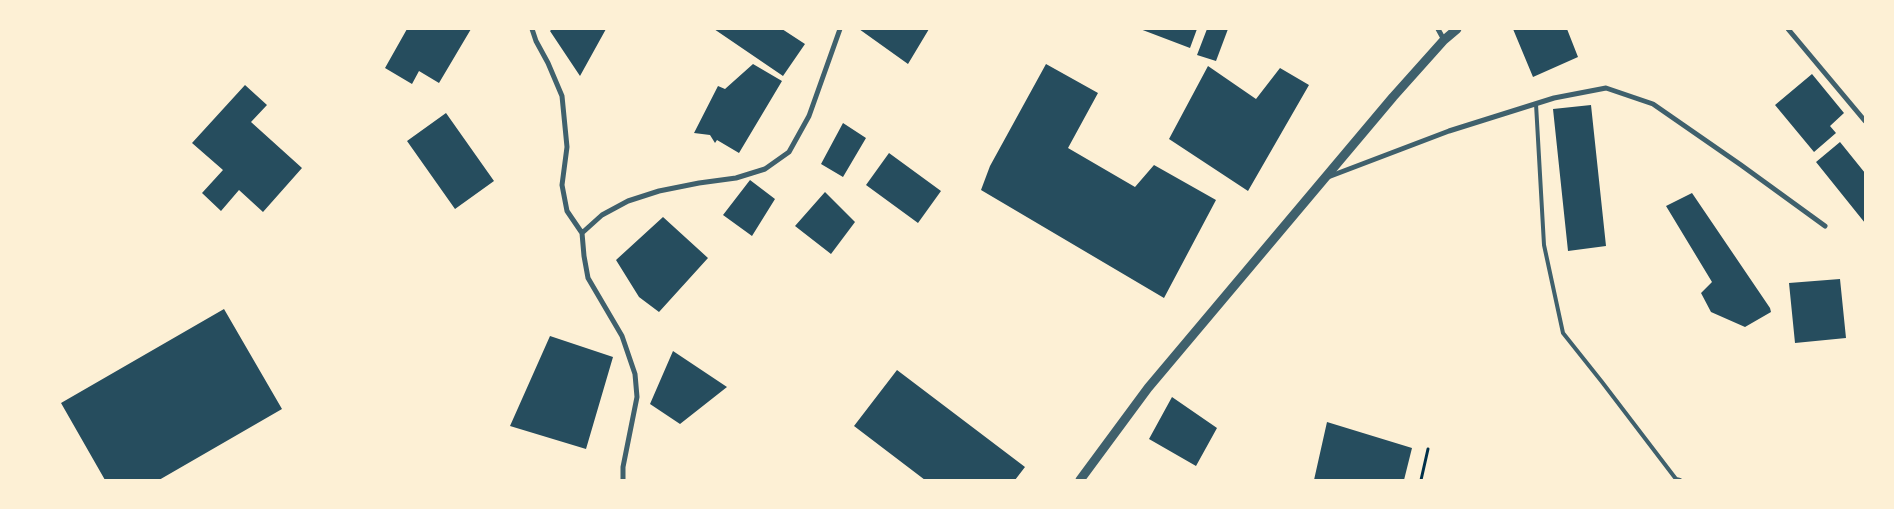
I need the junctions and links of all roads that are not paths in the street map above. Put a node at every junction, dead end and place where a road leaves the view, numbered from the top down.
1 (532, 29) edge
2 (840, 29) edge
3 (1438, 29) edge
4 (1457, 29) edge
5 (1788, 29) edge
6 (1444, 40) junction
7 (1536, 104) junction
8 (1865, 120) edge
9 (1326, 178) junction
10 (1825, 226) dead end
11 (582, 233) junction
12 (623, 480) edge
13 (1080, 480) edge
14 (1680, 480) edge

1 - 11 street
2 - 11 street
3 - 6 street
4 - 6 street
5 - 8 street
6 - 9 street
7 - 9 street
7 - 10 street
7 - 14 lane
9 - 13 street
11 - 12 street

